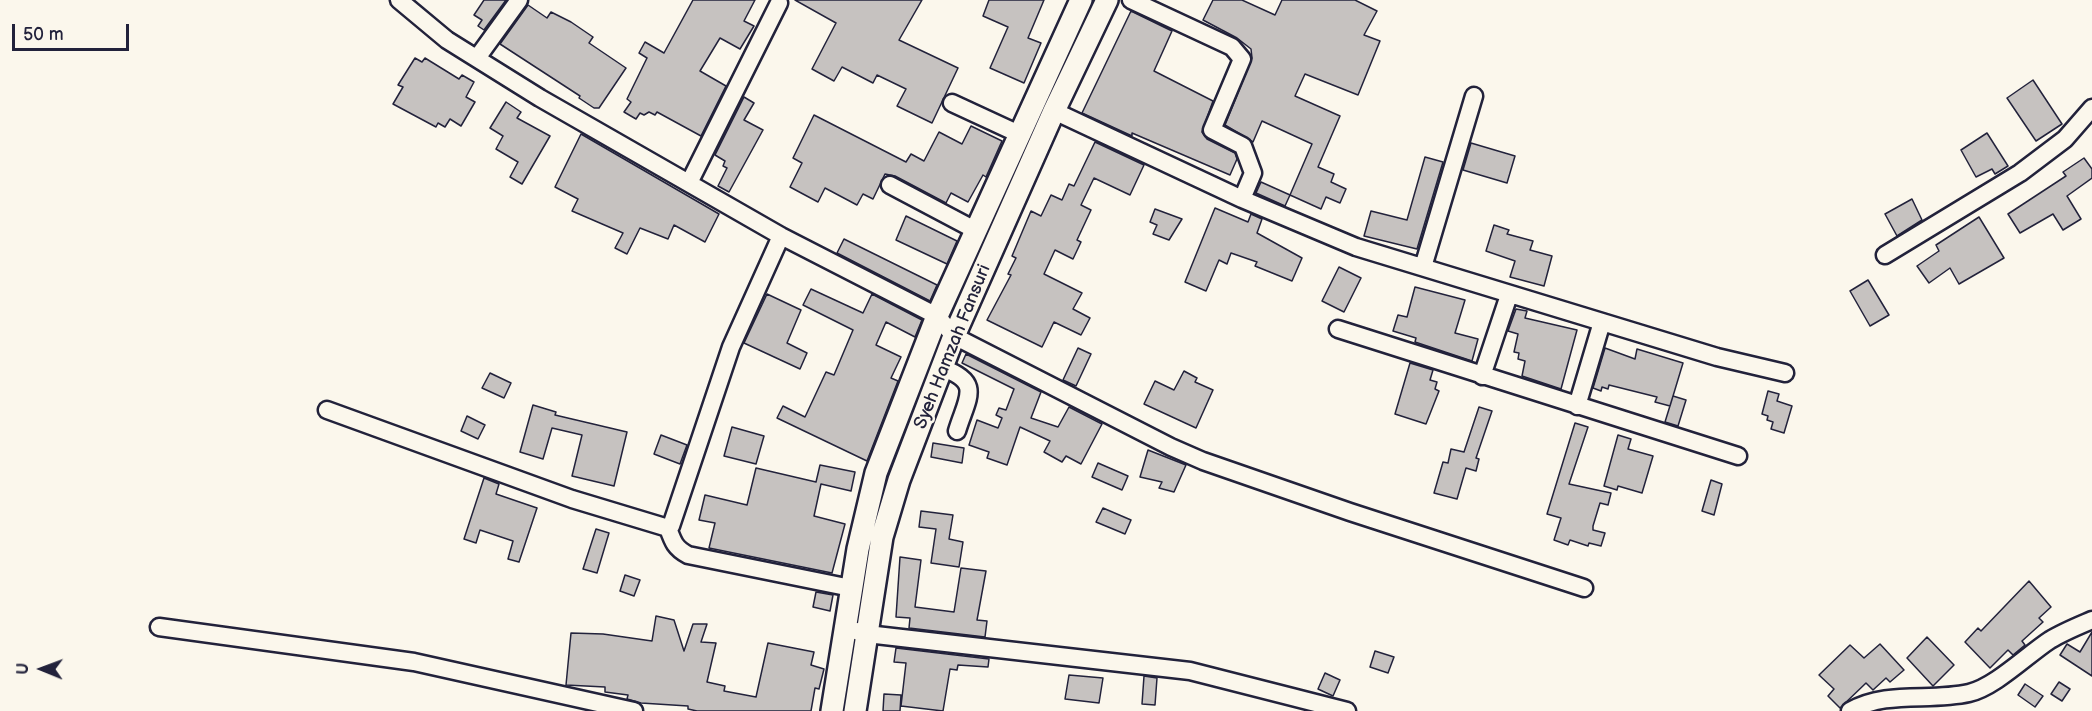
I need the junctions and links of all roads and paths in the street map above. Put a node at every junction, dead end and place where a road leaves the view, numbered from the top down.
1 (399, 0) edge
2 (519, 0) edge
3 (1080, 0) edge
4 (1107, 0) edge
5 (1131, 0) edge
6 (779, 3) dead end
7 (477, 58) junction
8 (1474, 96) dead end
9 (952, 103) dead end
10 (2092, 108) edge
11 (1054, 111) junction
12 (1018, 134) junction
13 (689, 183) junction
14 (890, 185) dead end
15 (1242, 199) junction
16 (975, 230) junction
17 (781, 236) junction
18 (1885, 255) dead end
19 (1423, 267) junction
20 (1509, 295) junction
21 (937, 316) junction
22 (1602, 322) junction
23 (1338, 329) dead end
24 (954, 336) junction
25 (942, 368) junction
26 (1785, 373) dead end
27 (1482, 376) junction
28 (1577, 406) junction
29 (327, 410) dead end
30 (957, 431) dead end
31 (1738, 456) dead end
32 (668, 528) junction
33 (851, 588) junction
34 (1584, 588) dead end
35 (2092, 620) edge
36 (159, 627) dead end
37 (845, 628) junction
38 (867, 634) junction
39 (634, 711) edge
40 (832, 711) edge
41 (855, 711) edge
42 (1347, 711) edge
43 (1850, 711) edge

1 - 7 street
2 - 7 street
3 - 12 main road, Syeh Hamzah Fansuri
4 - 11 main road, Syeh Hamzah Fansuri
5 - 15 street
6 - 13 street
7 - 13 street
8 - 19 street
9 - 12 street
10 - 18 street
11 - 15 street
11 - 24 main road, Syeh Hamzah Fansuri
12 - 16 main road, Syeh Hamzah Fansuri
13 - 17 street
14 - 16 street
15 - 19 street
16 - 21 main road, Syeh Hamzah Fansuri
17 - 21 street
17 - 32 street
19 - 20 street
20 - 22 street
20 - 27 street
21 - 24 street
21 - 33 main road, Syeh Hamzah Fansuri
22 - 26 street
22 - 28 street
23 - 27 street
24 - 25 main road, Syeh Hamzah Fansuri
24 - 34 street
25 - 30 street
25 - 38 main road, Syeh Hamzah Fansuri
27 - 28 street
28 - 31 street
29 - 32 street
32 - 33 street
33 - 37 main road, Syeh Hamzah Fansuri
35 - 43 street
36 - 39 street
37 - 38 street
37 - 40 main road, Syeh Hamzah Fansuri
38 - 41 main road, Syeh Hamzah Fansuri
38 - 42 street

